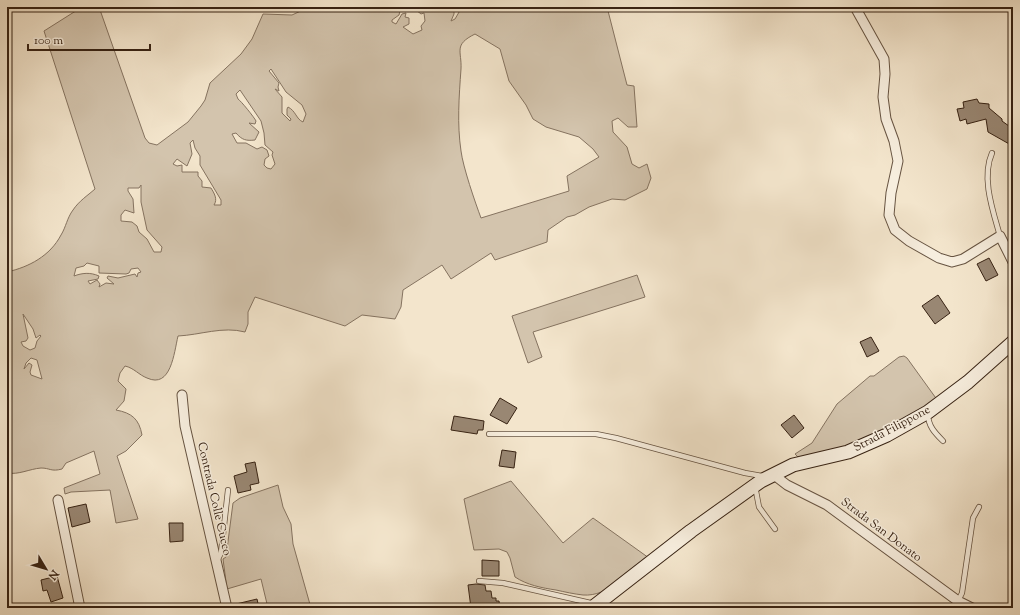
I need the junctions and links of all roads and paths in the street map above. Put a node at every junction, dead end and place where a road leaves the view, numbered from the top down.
1 (854, 7) edge
2 (992, 154) dead end
3 (1000, 236) junction
4 (1013, 262) edge
5 (1013, 342) edge
6 (182, 395) dead end
7 (928, 412) junction
8 (489, 434) dead end
9 (943, 441) dead end
10 (773, 475) junction
11 (755, 486) junction
12 (228, 490) dead end
13 (58, 500) dead end
14 (979, 507) dead end
15 (775, 529) dead end
16 (217, 563) junction
17 (479, 581) dead end
18 (958, 601) junction
19 (594, 606) edge
20 (80, 608) edge
21 (227, 608) edge
22 (578, 608) edge
23 (972, 608) edge

1 - 3 street
2 - 3 lane
3 - 4 street
5 - 7 street, Strada Filippone
6 - 16 street, Contrada Colle Cucco
7 - 9 lane
7 - 10 street, Strada Filippone
8 - 10 lane
10 - 11 street, Strada Filippone
10 - 18 street, Strada San Donato
11 - 15 lane
11 - 19 street, Strada Filippone
12 - 16 lane
13 - 20 street
14 - 18 lane
16 - 21 street, Contrada Colle Cucco
17 - 19 lane
18 - 23 street, Strada San Donato
19 - 22 lane

